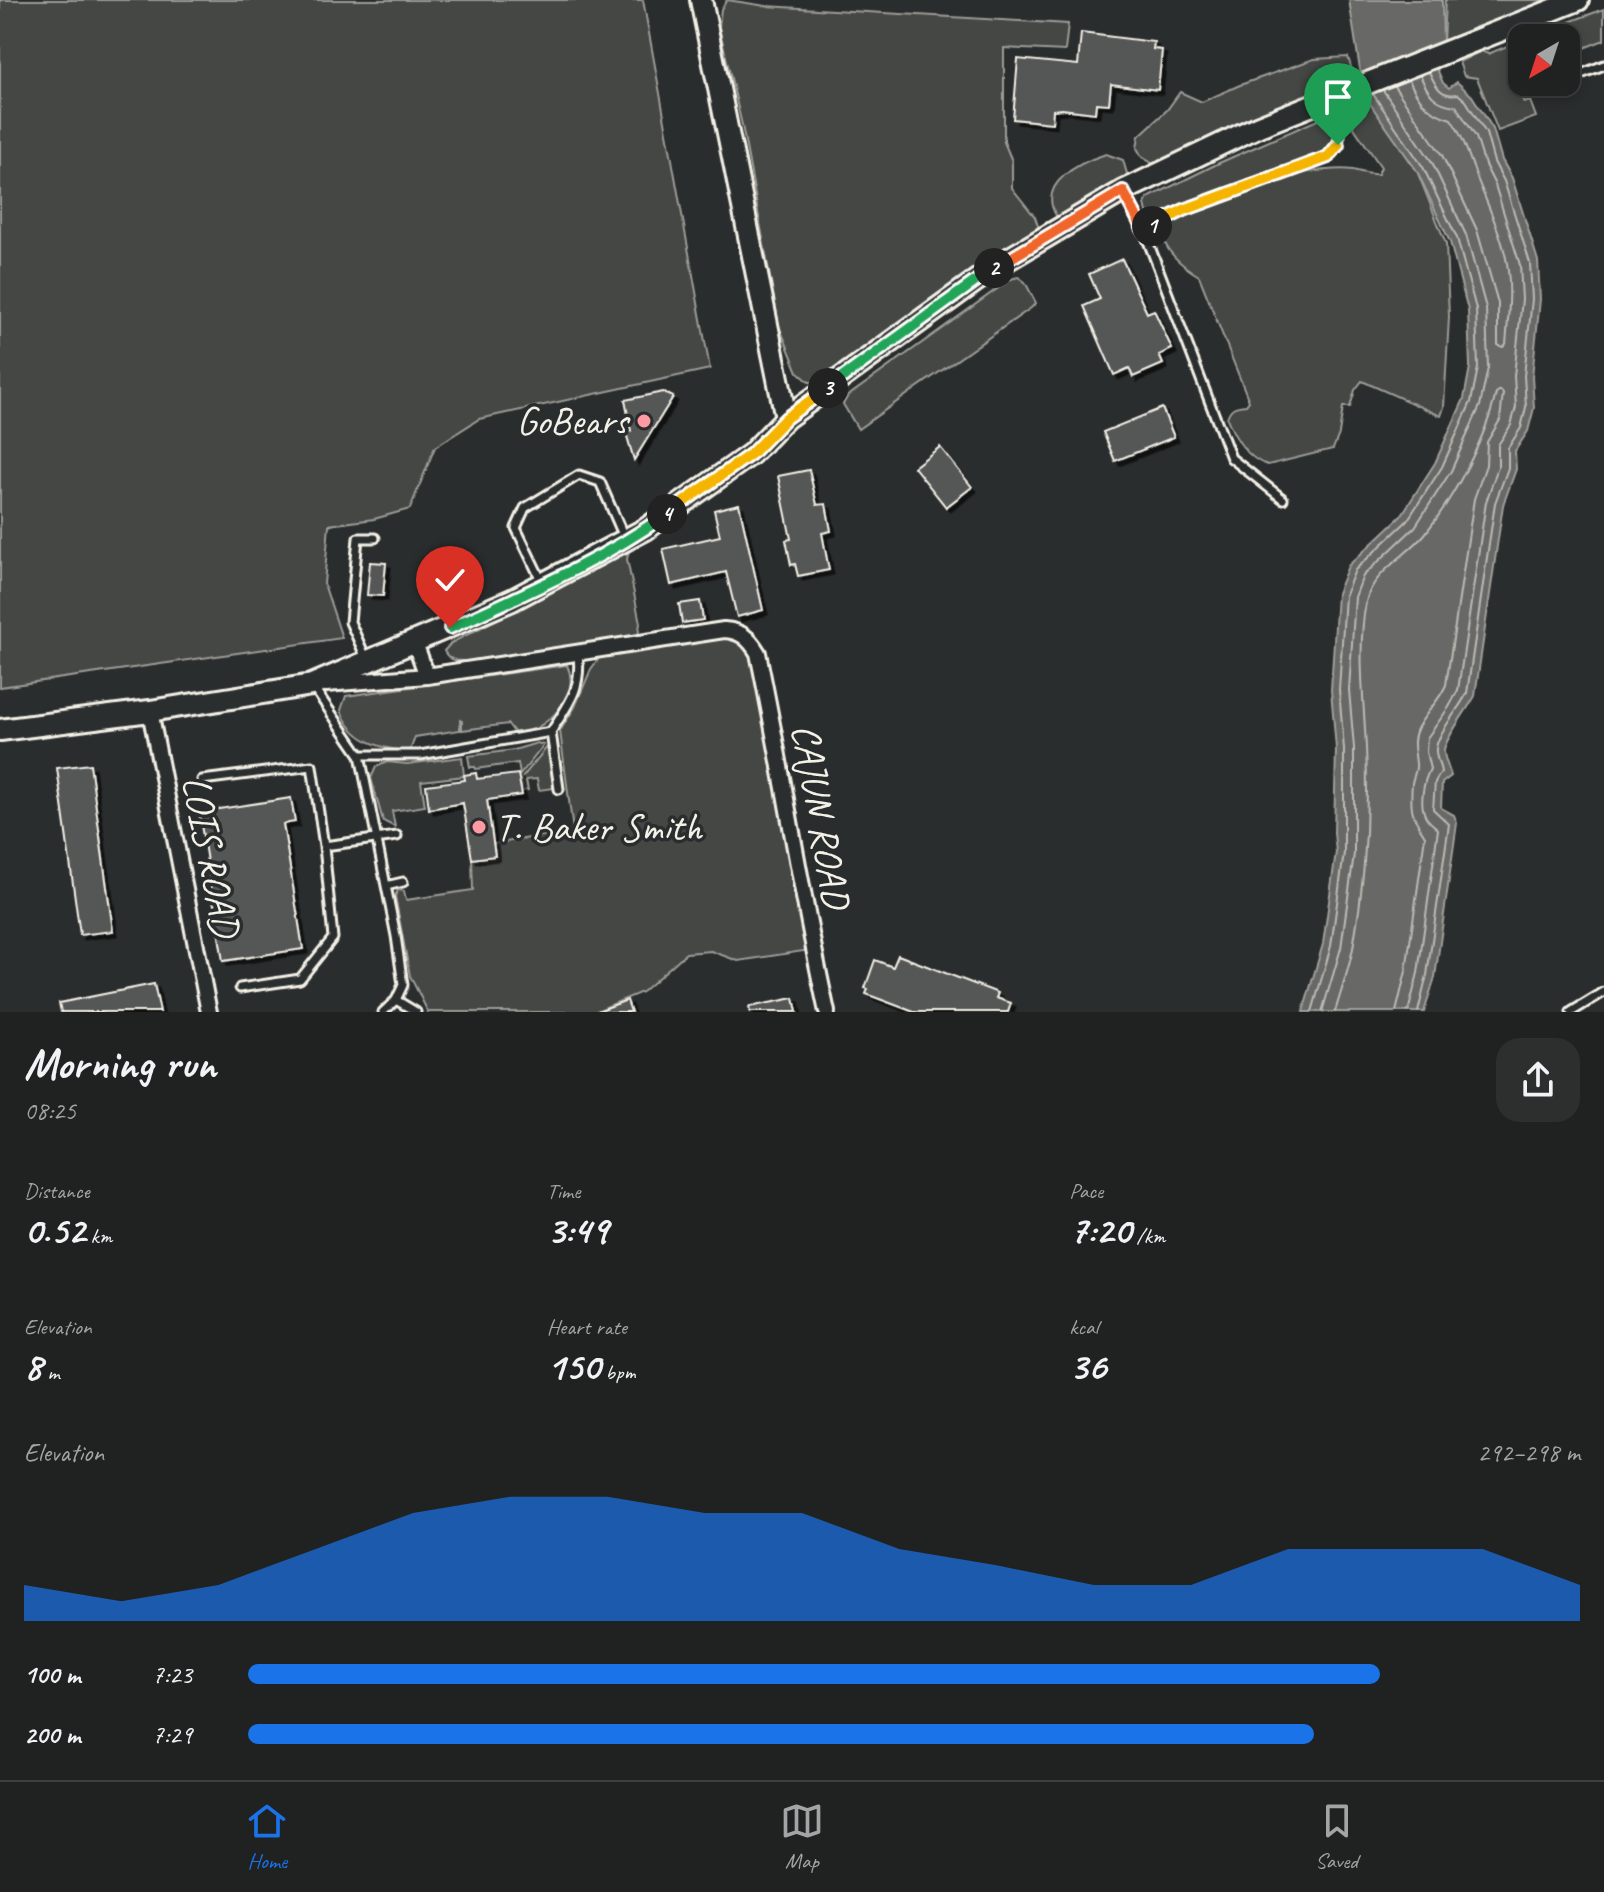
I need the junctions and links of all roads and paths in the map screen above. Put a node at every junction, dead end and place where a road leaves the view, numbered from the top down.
1 (701, 0) edge
2 (1578, 0) edge
3 (1604, 65) edge
4 (1580, 74) edge
5 (1331, 98) junction
6 (1123, 191) junction
7 (1144, 231) junction
8 (786, 418) junction
9 (1283, 499) dead end
10 (375, 538) dead end
11 (626, 541) junction
12 (543, 584) junction
13 (415, 643) junction
14 (578, 654) junction
15 (367, 660) junction
16 (427, 676) junction
17 (312, 685) junction
18 (150, 711) junction
19 (0, 730) edge
20 (551, 732) junction
21 (360, 755) junction
22 (202, 780) dead end
23 (559, 789) dead end
24 (397, 836) dead end
25 (377, 838) junction
26 (324, 846) junction
27 (403, 882) dead end
28 (386, 886) junction
29 (240, 988) dead end
30 (1604, 992) edge
31 (396, 1000) junction
32 (209, 1012) edge
33 (383, 1012) edge
34 (416, 1012) edge
35 (827, 1012) edge
36 (1571, 1012) edge

1 - 8 main road
2 - 5 main road
3 - 4 lane
5 - 6 main road
5 - 7 lane
6 - 7 lane
6 - 8 main road
7 - 9 lane
8 - 11 main road
10 - 15 lane
11 - 12 main road
11 - 12 lane
12 - 13 main road
13 - 15 main road
13 - 16 street
14 - 16 street
14 - 20 lane
14 - 35 street, CAJUN ROAD
15 - 17 main road
16 - 17 street
17 - 18 main road
17 - 21 lane
18 - 19 main road
18 - 32 street, LOIS ROAD
20 - 21 lane
20 - 23 lane
21 - 25 lane
22 - 26 lane
24 - 25 lane
25 - 26 lane
25 - 28 lane
26 - 29 lane
27 - 28 lane
28 - 31 lane
30 - 36 lane
31 - 33 lane
31 - 34 lane

